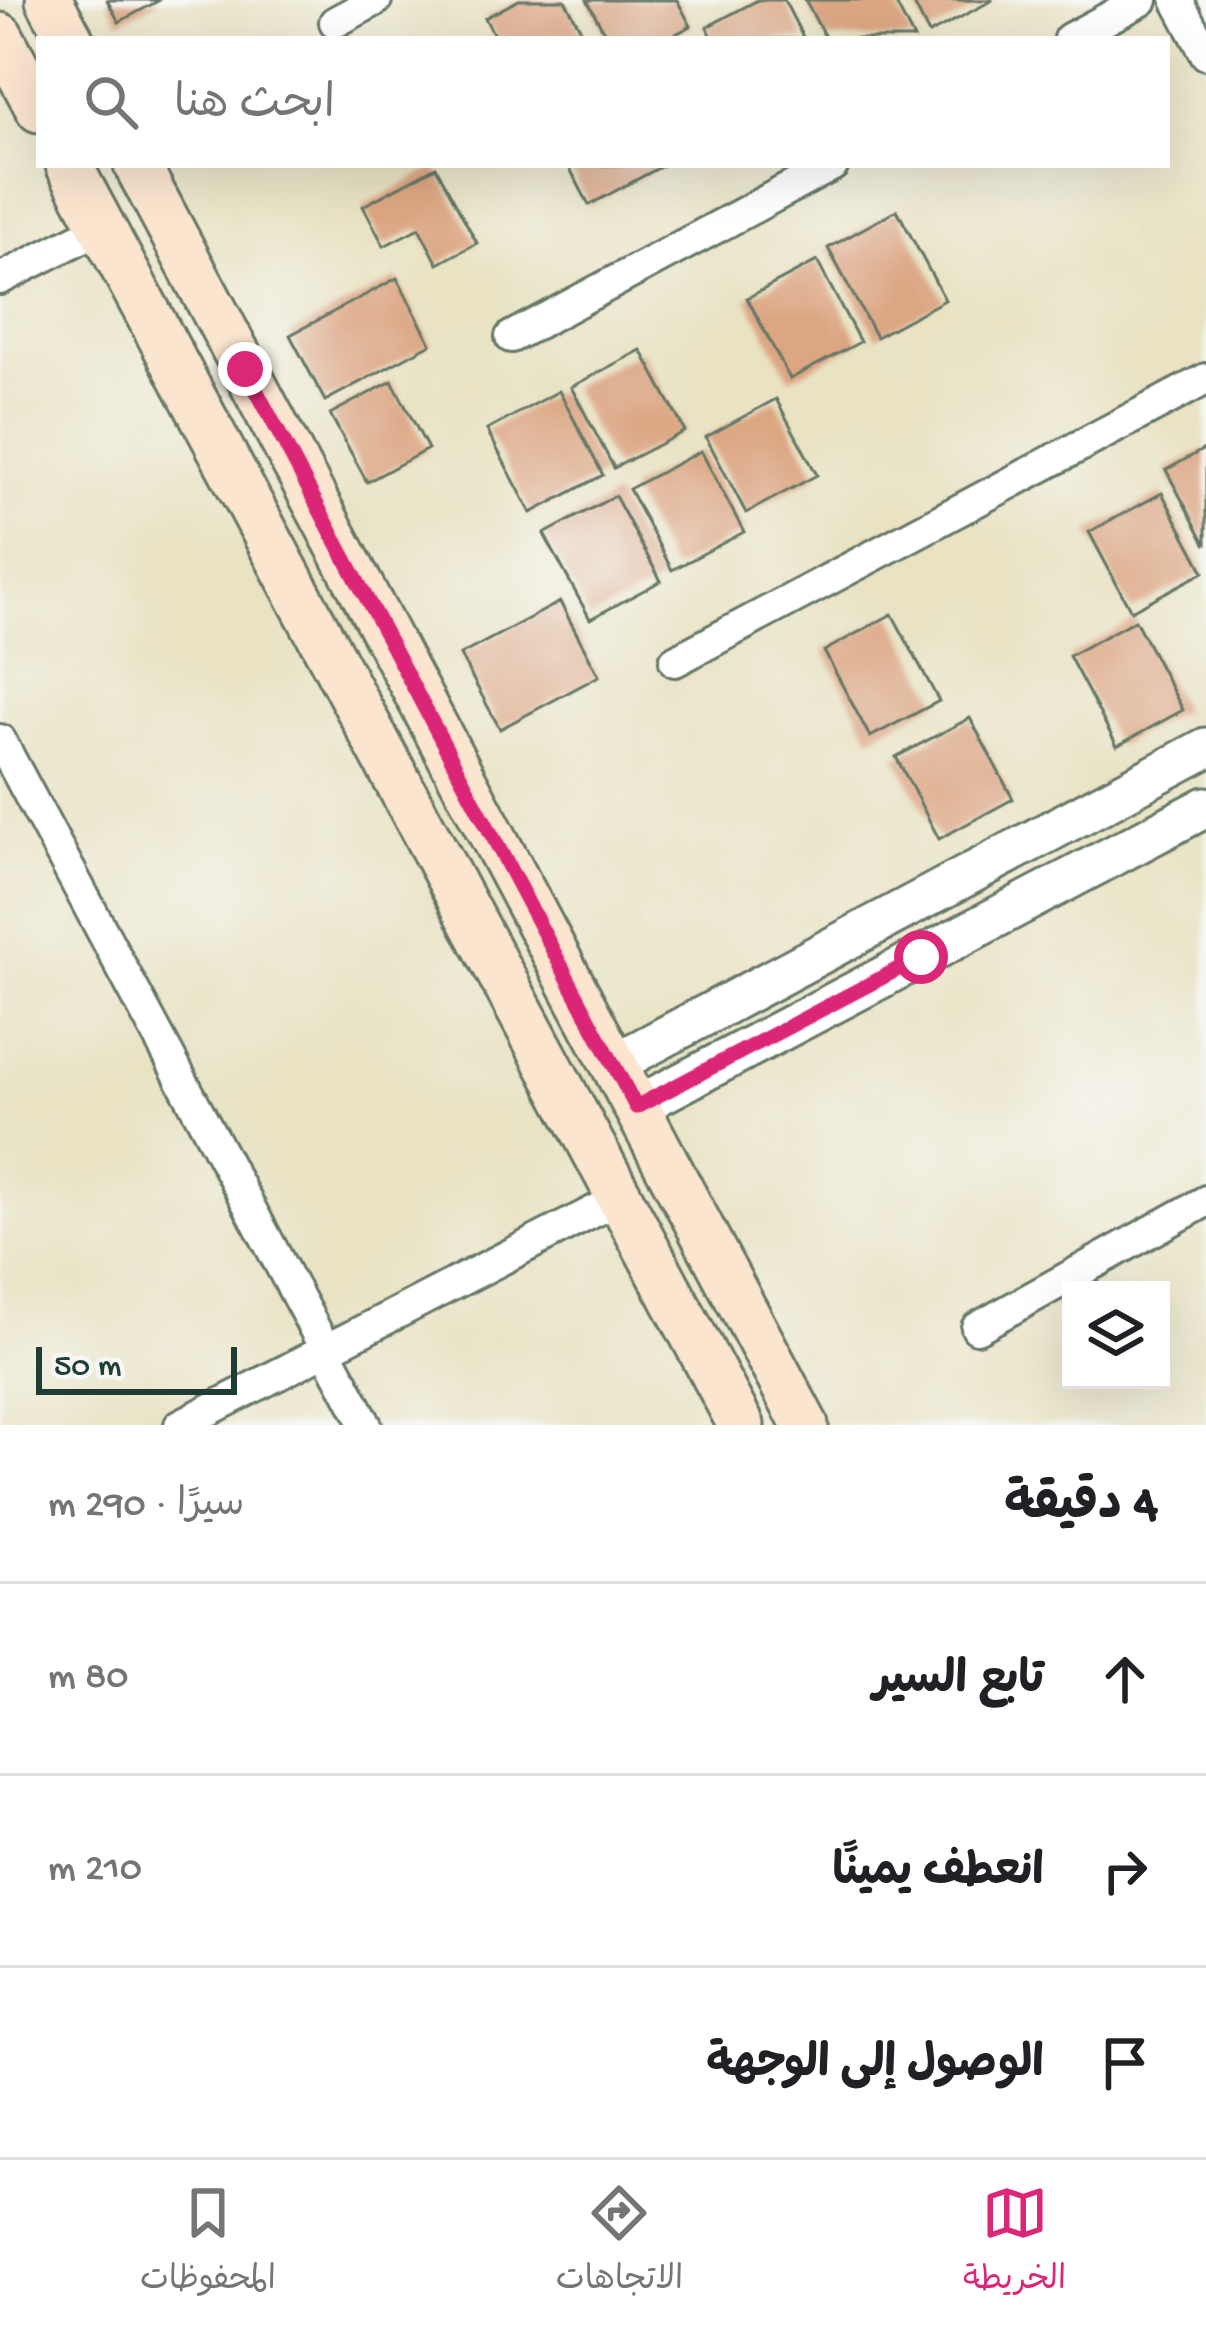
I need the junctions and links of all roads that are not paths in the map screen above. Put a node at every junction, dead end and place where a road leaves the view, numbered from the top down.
1 (49, 0) edge
2 (376, 0) edge
3 (1142, 0) edge
4 (1177, 0) edge
5 (334, 22) dead end
6 (0, 36) edge
7 (68, 36) edge
8 (1075, 36) edge
9 (1206, 55) edge
10 (36, 103) edge
11 (71, 168) edge
12 (139, 168) edge
13 (827, 168) edge
14 (102, 227) junction
15 (0, 279) edge
16 (511, 338) dead end
17 (1206, 380) edge
18 (674, 661) dead end
19 (0, 740) edge
20 (1206, 748) edge
21 (1206, 807) edge
22 (614, 1064) junction
23 (636, 1107) junction
24 (620, 1198) junction
25 (1206, 1201) edge
26 (977, 1328) dead end
27 (327, 1349) junction
28 (180, 1425) edge
29 (366, 1425) edge
30 (741, 1425) edge
31 (805, 1425) edge

1 - 7 main road
2 - 5 street
3 - 8 street
4 - 9 street
6 - 10 main road
11 - 14 main road
12 - 22 main road
13 - 16 street
14 - 15 street
14 - 24 main road
17 - 18 street
19 - 27 street
20 - 22 street
21 - 23 street
22 - 23 main road
23 - 31 main road
24 - 27 street
24 - 30 main road
25 - 26 street
27 - 28 street
27 - 29 street

